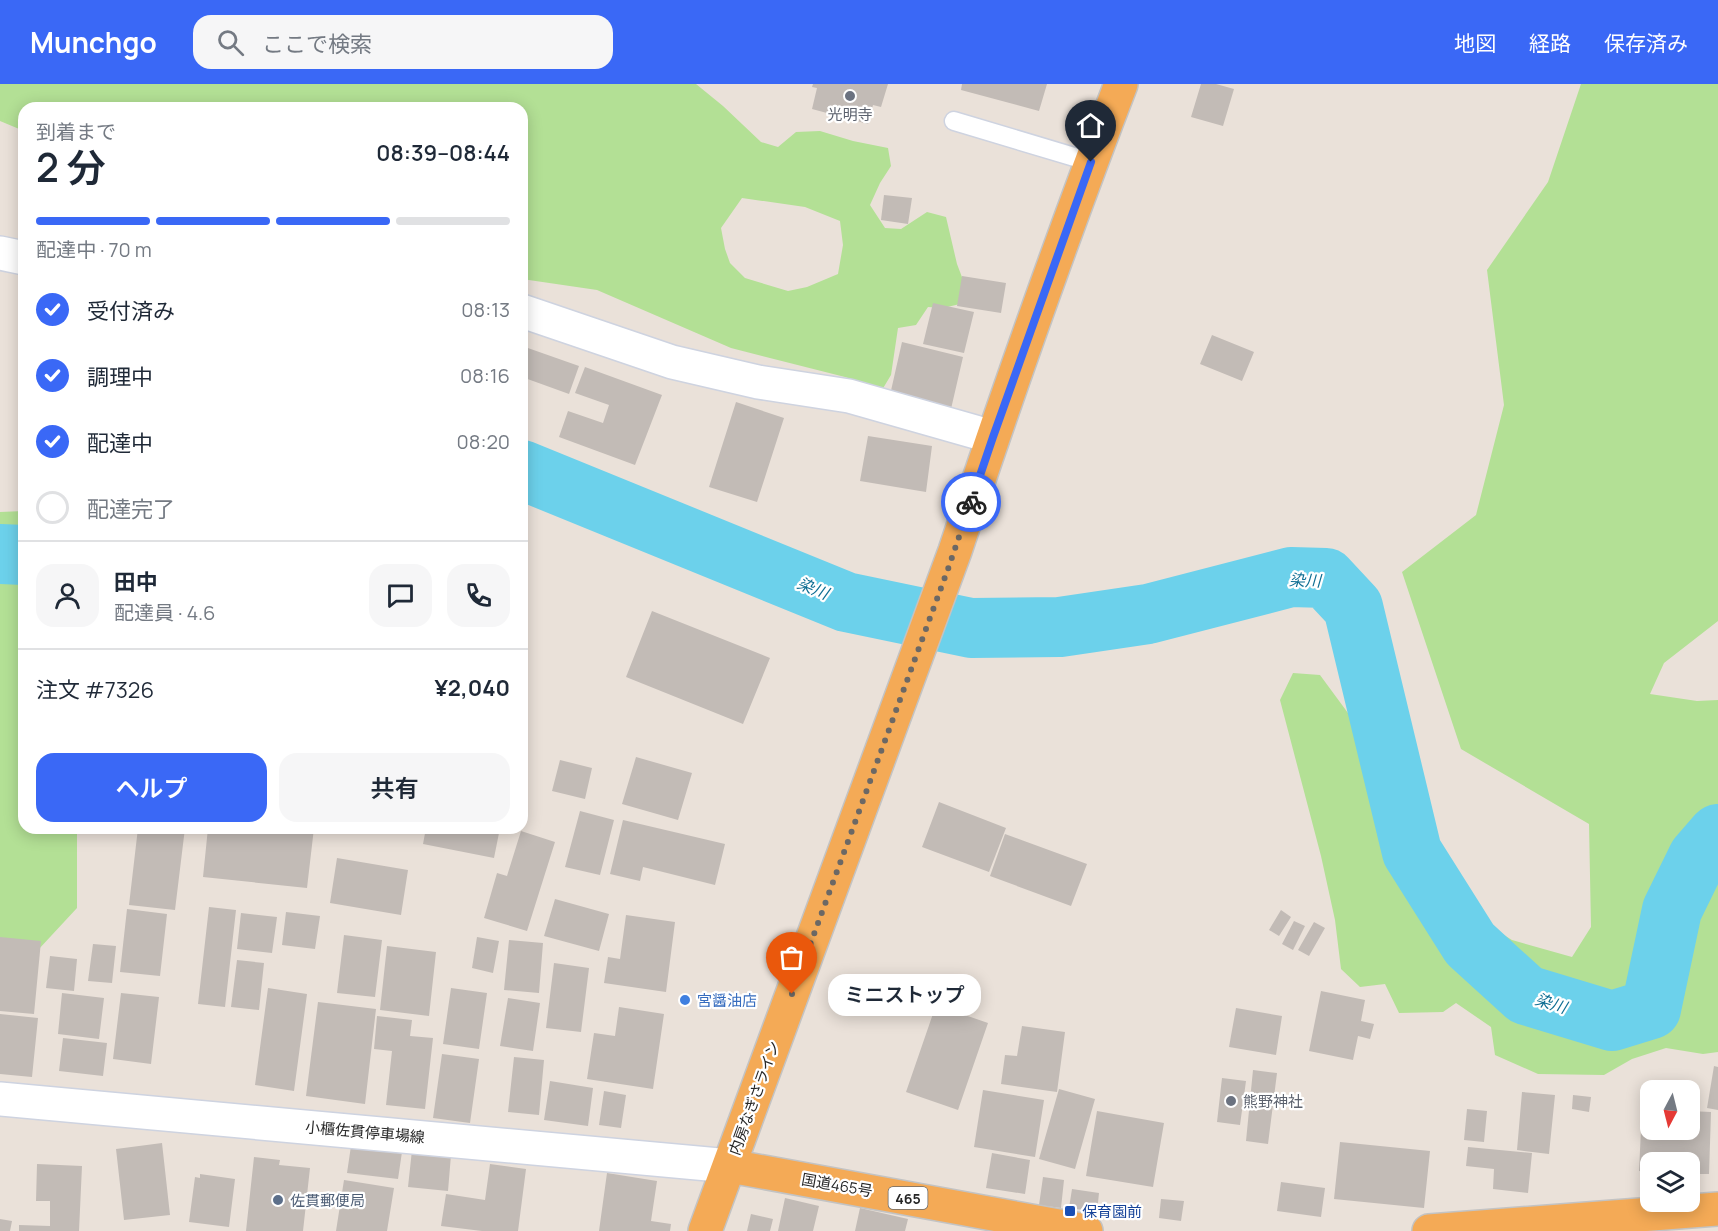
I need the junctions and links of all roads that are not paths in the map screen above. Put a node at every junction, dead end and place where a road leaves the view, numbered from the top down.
1 (1121, 84) edge
2 (954, 121) dead end
3 (1091, 162) junction
4 (0, 253) edge
5 (18, 257) edge
6 (528, 313) edge
7 (993, 437) junction
8 (0, 1100) edge
9 (730, 1166) junction
10 (1718, 1209) edge
11 (1618, 1224) edge
12 (705, 1231) edge
13 (1086, 1231) edge
14 (1429, 1231) edge

1 - 3 highway, 内房なぎさライン
2 - 3 lane
3 - 7 highway, 内房なぎさライン
4 - 5 main road
6 - 7 main road
7 - 9 highway, 内房なぎさライン
8 - 9 main road, 小櫃佐貫停車場線
9 - 12 highway, 内房なぎさライン
9 - 13 highway, 国道465号 / 465
10 - 11 highway
11 - 14 highway

